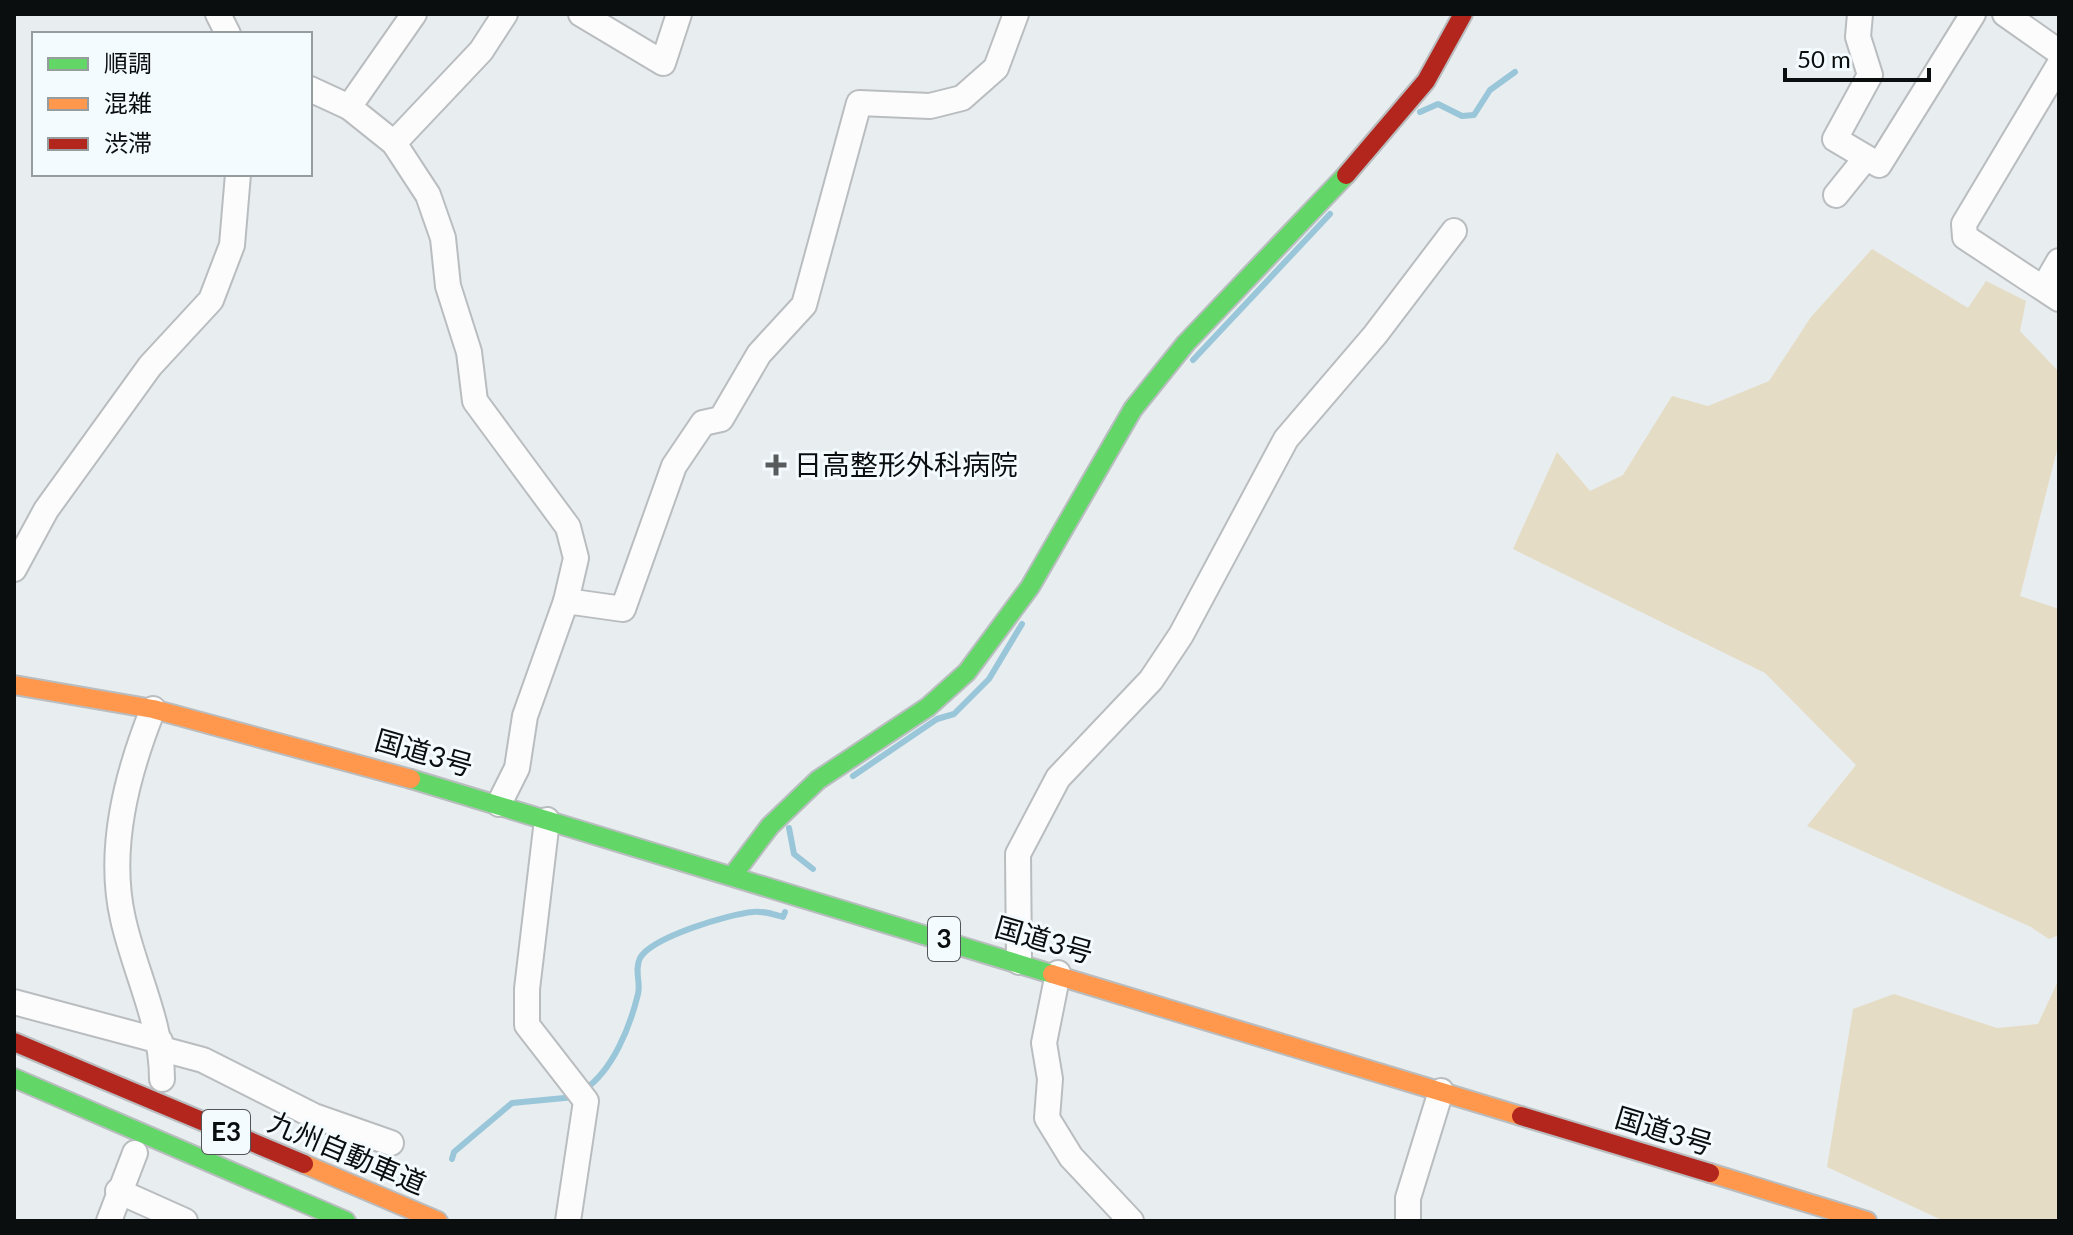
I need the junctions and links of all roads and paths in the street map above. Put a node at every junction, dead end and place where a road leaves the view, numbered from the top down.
1 (218, 14) edge
2 (414, 14) edge
3 (505, 14) edge
4 (581, 14) edge
5 (679, 14) edge
6 (1016, 14) edge
7 (1463, 14) edge
8 (1860, 14) edge
9 (1973, 14) edge
10 (2005, 14) edge
11 (227, 32) edge
12 (2059, 52) edge
13 (2059, 65) edge
14 (312, 90) edge
15 (349, 107) junction
16 (394, 143) junction
17 (1865, 159) junction
18 (238, 176) edge
19 (1836, 195) dead end
20 (1454, 231) dead end
21 (2059, 261) edge
22 (2051, 293) edge
23 (14, 569) edge
24 (566, 601) junction
25 (14, 685) edge
26 (153, 709) junction
27 (499, 804) junction
28 (547, 820) junction
29 (733, 875) junction
30 (1019, 962) junction
31 (1058, 973) junction
32 (14, 1002) edge
33 (14, 1042) edge
34 (161, 1045) junction
35 (14, 1078) edge
36 (162, 1079) dead end
37 (1441, 1091) junction
38 (391, 1143) dead end
39 (135, 1153) dead end
40 (118, 1191) junction
41 (1822, 1214) edge
42 (109, 1221) edge
43 (185, 1221) edge
44 (346, 1221) edge
45 (438, 1221) edge
46 (568, 1221) edge
47 (1131, 1221) edge
48 (1408, 1221) edge
49 (1867, 1221) edge

1 - 11 street
2 - 15 street
3 - 16 street
4 - 5 street
6 - 24 street
7 - 29 main road
8 - 17 street
9 - 17 street
10 - 12 street
13 - 22 street
14 - 15 street
15 - 16 street
16 - 24 street
17 - 19 street
18 - 23 street
20 - 30 street
21 - 22 street
24 - 27 street
25 - 26 main road, 国道3号 / 3
26 - 27 main road, 国道3号 / 3
26 - 34 street
27 - 28 main road, 国道3号 / 3
28 - 29 main road, 国道3号 / 3
28 - 46 street
29 - 30 main road, 国道3号 / 3
30 - 31 main road, 国道3号 / 3
31 - 37 main road, 国道3号 / 3
31 - 47 street
32 - 34 street
33 - 45 main road, 九州自動車道 / E3
34 - 36 street
34 - 38 street
35 - 44 main road, E3
37 - 41 main road, 国道3号 / 3
37 - 48 street
39 - 40 street
40 - 42 street
40 - 43 street
41 - 49 main road, 国道3号 / 3

